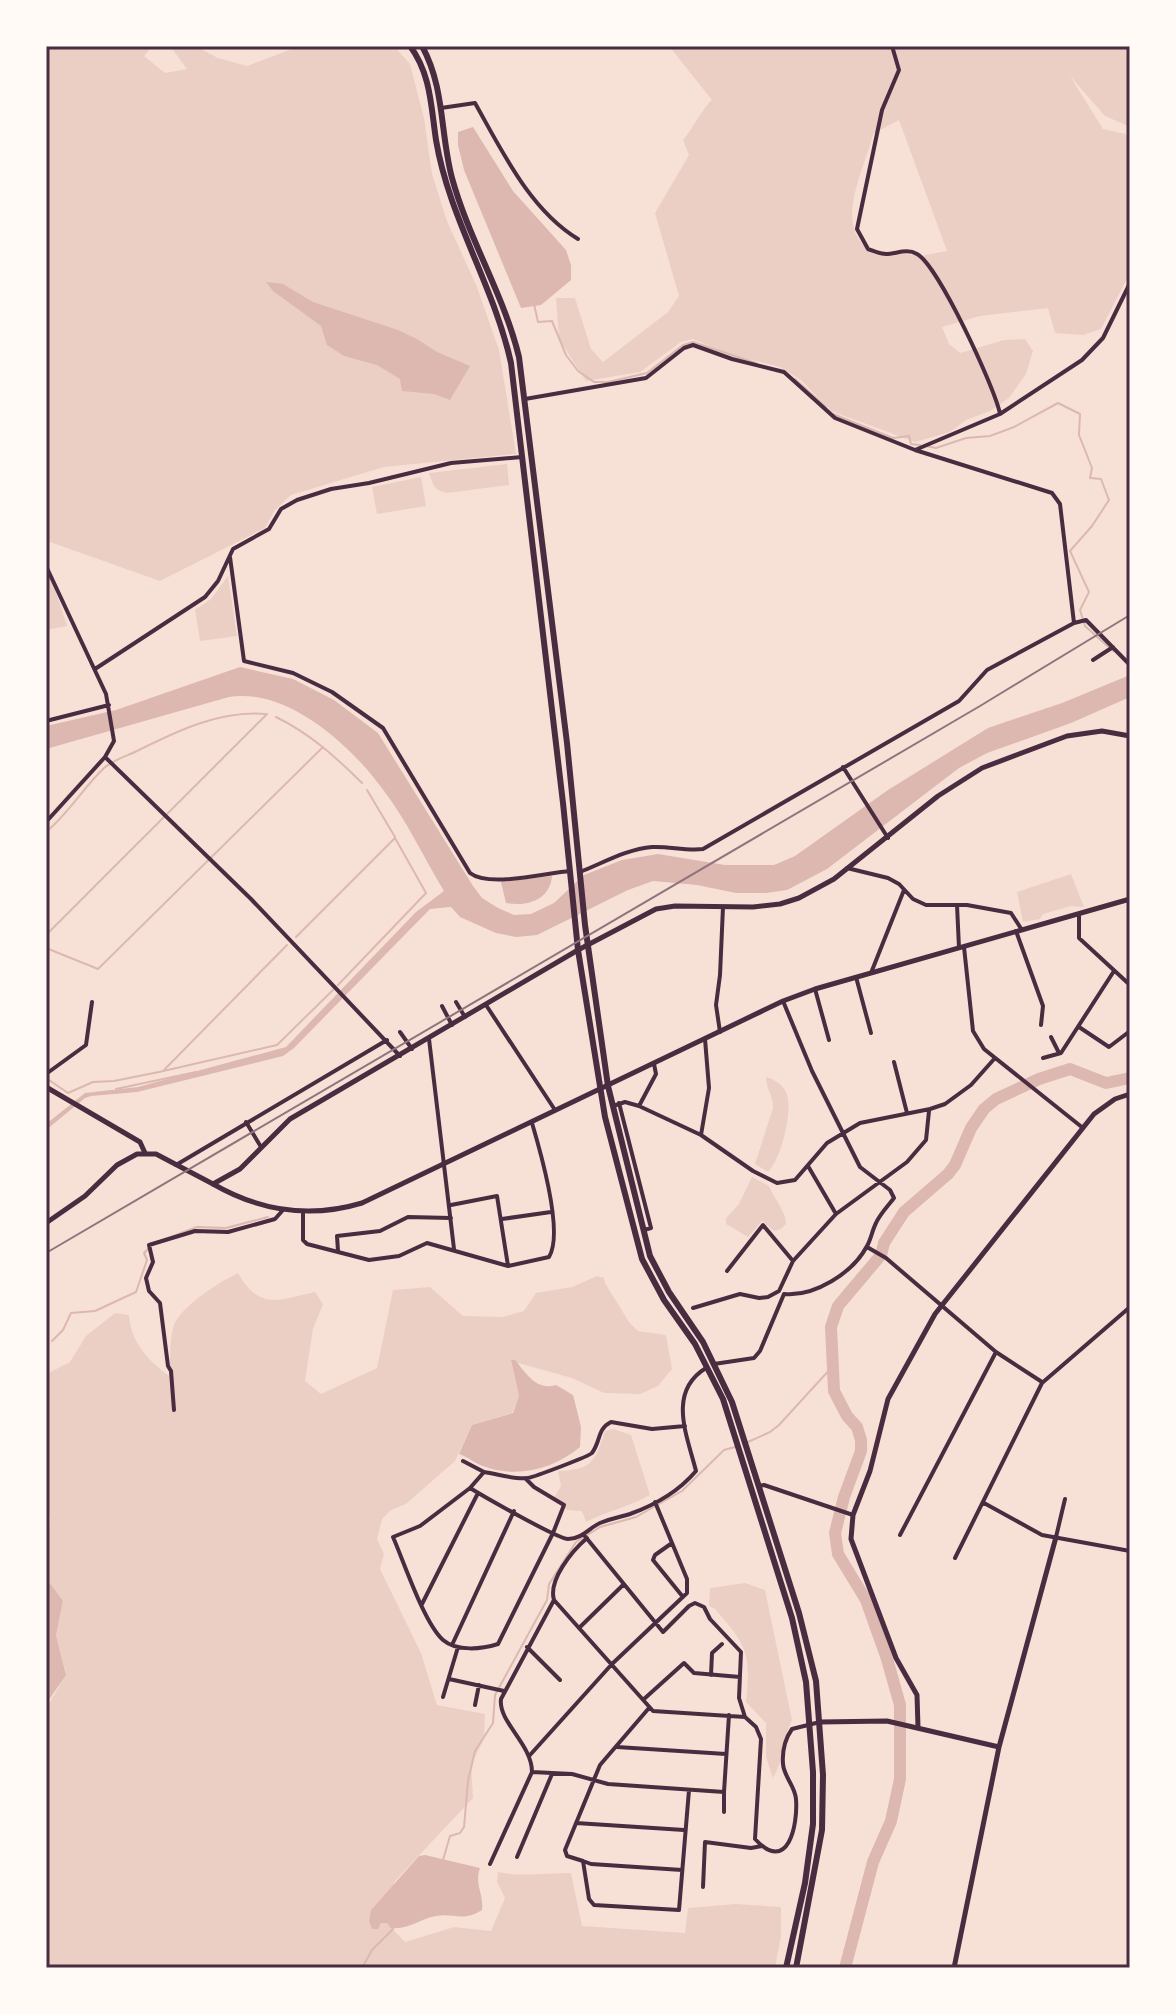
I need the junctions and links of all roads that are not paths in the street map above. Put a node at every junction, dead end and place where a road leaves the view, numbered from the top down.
1 (410, 46) edge
2 (422, 46) edge
3 (892, 46) edge
4 (441, 108) junction
5 (578, 239) dead end
6 (1130, 283) edge
7 (525, 399) junction
8 (1000, 414) junction
9 (915, 450) junction
10 (522, 457) junction
11 (230, 557) junction
12 (46, 566) edge
13 (1074, 623) junction
14 (1113, 647) junction
15 (1093, 660) dead end
16 (1130, 665) edge
17 (95, 669) junction
18 (109, 705) junction
19 (46, 721) edge
20 (1130, 736) edge
21 (105, 757) junction
22 (843, 767) junction
23 (46, 822) edge
24 (888, 838) junction
25 (847, 868) junction
26 (571, 871) junction
27 (580, 872) junction
28 (576, 882) junction
29 (904, 890) junction
30 (1130, 899) edge
31 (723, 905) junction
32 (957, 905) junction
33 (1079, 914) junction
34 (1019, 930) junction
35 (587, 945) junction
36 (962, 947) junction
37 (578, 950) junction
38 (1114, 971) junction
39 (871, 973) junction
40 (856, 977) junction
41 (1130, 985) edge
42 (815, 989) junction
43 (783, 1001) junction
44 (92, 1002) dead end
45 (456, 1002) dead end
46 (486, 1005) junction
47 (442, 1006) dead end
48 (465, 1017) junction
49 (452, 1025) junction
50 (1041, 1025) dead end
51 (1079, 1027) junction
52 (1130, 1031) edge
53 (400, 1032) dead end
54 (720, 1032) junction
55 (871, 1033) dead end
56 (1051, 1037) dead end
57 (429, 1039) junction
58 (705, 1039) junction
59 (387, 1040) junction
60 (829, 1040) dead end
61 (412, 1049) junction
62 (1059, 1053) junction
63 (400, 1056) junction
64 (995, 1058) junction
65 (1043, 1058) dead end
66 (894, 1062) dead end
67 (654, 1064) junction
68 (46, 1074) edge
69 (608, 1086) junction
70 (46, 1087) edge
71 (600, 1091) junction
72 (1130, 1094) edge
73 (616, 1104) junction
74 (639, 1106) junction
75 (930, 1109) junction
76 (556, 1112) junction
77 (907, 1113) junction
78 (246, 1122) junction
79 (532, 1123) junction
80 (1083, 1128) junction
81 (844, 1131) junction
82 (701, 1135) junction
83 (261, 1147) junction
84 (145, 1153) junction
85 (176, 1165) junction
86 (446, 1165) junction
87 (808, 1166) junction
88 (880, 1183) junction
89 (213, 1184) junction
90 (450, 1205) junction
91 (283, 1210) junction
92 (303, 1212) junction
93 (552, 1212) junction
94 (836, 1214) junction
95 (451, 1218) junction
96 (502, 1219) junction
97 (46, 1223) edge
98 (868, 1248) junction
99 (454, 1249) junction
100 (338, 1251) junction
101 (793, 1261) junction
102 (508, 1266) junction
103 (727, 1271) dead end
104 (782, 1292) junction
105 (940, 1304) junction
106 (1130, 1307) edge
107 (693, 1308) dead end
108 (996, 1352) junction
109 (712, 1365) junction
110 (1042, 1383) junction
111 (174, 1410) dead end
112 (685, 1426) junction
113 (463, 1461) dead end
114 (484, 1472) junction
115 (525, 1478) junction
116 (759, 1486) junction
117 (470, 1488) junction
118 (478, 1493) junction
119 (1065, 1499) dead end
120 (655, 1502) junction
121 (984, 1503) junction
122 (514, 1511) junction
123 (850, 1514) junction
124 (553, 1533) junction
125 (900, 1535) dead end
126 (585, 1536) junction
127 (1056, 1537) junction
128 (672, 1543) junction
129 (1130, 1551) edge
130 (955, 1558) dead end
131 (624, 1585) junction
132 (683, 1597) junction
133 (554, 1600) junction
134 (422, 1604) junction
135 (655, 1624) junction
136 (579, 1628) junction
137 (722, 1644) dead end
138 (455, 1646) junction
139 (527, 1647) junction
140 (612, 1664) junction
141 (711, 1675) junction
142 (740, 1677) junction
143 (449, 1679) junction
144 (560, 1680) dead end
145 (479, 1685) junction
146 (504, 1691) junction
147 (443, 1697) dead end
148 (644, 1699) junction
149 (475, 1705) dead end
150 (649, 1708) junction
151 (729, 1715) junction
152 (745, 1717) junction
153 (820, 1722) junction
154 (811, 1723) junction
155 (915, 1726) junction
156 (615, 1747) junction
157 (999, 1747) junction
158 (726, 1754) junction
159 (530, 1755) junction
160 (532, 1772) junction
161 (552, 1774) junction
162 (593, 1780) junction
163 (689, 1790) junction
164 (724, 1792) junction
165 (724, 1812) dead end
166 (576, 1823) junction
167 (684, 1830) junction
168 (762, 1846) junction
169 (517, 1857) dead end
170 (583, 1861) junction
171 (490, 1864) dead end
172 (682, 1870) junction
173 (703, 1887) dead end
174 (786, 1968) edge
175 (796, 1968) edge
176 (954, 1968) edge

1 - 10 main road
2 - 4 main road
3 - 8 street
4 - 5 street
4 - 7 main road
6 - 8 street
7 - 9 street
7 - 27 main road
8 - 9 street
9 - 13 street
10 - 11 street
10 - 26 main road
11 - 17 street
11 - 26 street
12 - 17 street
13 - 14 street
13 - 22 street
14 - 15 street
14 - 16 street
17 - 18 street
18 - 19 street
18 - 21 street
20 - 24 street
21 - 23 street
21 - 59 street
22 - 24 street
22 - 27 street
24 - 25 street
25 - 29 street
25 - 31 street
26 - 28 main road
27 - 28 main road
28 - 35 main road
28 - 37 main road
29 - 32 street
29 - 39 street
30 - 33 street
31 - 35 street
31 - 54 street
32 - 34 street
32 - 36 street
33 - 34 street
33 - 38 street
34 - 36 street
34 - 50 street
35 - 37 street
35 - 69 main road
36 - 39 street
36 - 64 street
37 - 46 street
37 - 71 main road
38 - 41 street
38 - 51 street
39 - 40 street
40 - 42 street
40 - 55 street
42 - 43 street
42 - 60 street
43 - 54 street
43 - 81 street
44 - 68 street
45 - 48 street
46 - 48 street
46 - 76 street
47 - 49 street
48 - 49 street
49 - 57 street
51 - 52 street
51 - 62 street
53 - 61 street
54 - 58 street
56 - 62 street
57 - 61 street
57 - 86 street
58 - 67 street
58 - 82 street
59 - 63 street
59 - 78 street
61 - 63 street
62 - 65 street
63 - 83 street
64 - 75 street
64 - 80 street
66 - 77 street
67 - 69 street
67 - 74 street
69 - 71 street
69 - 73 main road
70 - 84 street
71 - 76 street
71 - 109 main road
72 - 80 street
73 - 74 street
73 - 109 main road
74 - 82 street
75 - 77 street
75 - 88 street
76 - 79 street
77 - 81 street
78 - 83 street
78 - 85 street
79 - 86 street
79 - 93 street
80 - 105 street
81 - 87 street
81 - 88 street
82 - 87 street
83 - 89 street
84 - 85 street
84 - 97 street
85 - 89 street
86 - 90 street
86 - 92 street
87 - 94 street
88 - 94 street
88 - 98 street
89 - 91 street
90 - 95 street
90 - 96 street
91 - 92 street
91 - 111 street
92 - 100 street
93 - 96 street
93 - 102 street
94 - 101 street
95 - 99 street
95 - 100 street
96 - 102 street
98 - 104 street
98 - 105 street
99 - 100 street
99 - 102 street
101 - 103 street
101 - 104 street
104 - 107 street
104 - 109 street
105 - 108 street
105 - 123 street
106 - 110 street
108 - 110 street
108 - 125 street
109 - 112 street
109 - 116 main road
109 - 154 main road
110 - 121 street
112 - 115 street
112 - 120 street
113 - 114 street
114 - 115 street
114 - 117 street
115 - 124 street
116 - 123 street
116 - 153 main road
117 - 118 street
117 - 134 street
118 - 122 street
118 - 134 street
119 - 127 street
120 - 126 street
120 - 128 street
121 - 127 street
121 - 130 street
122 - 124 street
122 - 138 street
123 - 155 street
124 - 126 street
124 - 138 street
126 - 131 street
126 - 133 street
127 - 129 street
127 - 157 street
128 - 132 street
128 - 132 street
131 - 135 street
131 - 136 street
132 - 135 street
133 - 136 street
133 - 139 street
134 - 138 street
135 - 140 street
135 - 142 street
136 - 140 street
137 - 141 street
138 - 143 street
139 - 144 street
139 - 146 street
140 - 148 street
140 - 159 street
141 - 142 street
141 - 148 street
142 - 152 street
143 - 145 street
143 - 147 street
145 - 146 street
145 - 149 street
146 - 159 street
148 - 150 street
150 - 151 street
150 - 156 street
151 - 152 street
151 - 158 street
152 - 168 street
153 - 154 street
153 - 155 street
153 - 175 main road
154 - 168 street
154 - 174 main road
155 - 157 street
156 - 158 street
156 - 162 street
157 - 176 street
158 - 164 street
159 - 160 street
160 - 161 street
160 - 171 street
161 - 162 street
161 - 169 street
162 - 163 street
162 - 166 street
163 - 164 street
163 - 167 street
164 - 165 street
166 - 167 street
166 - 170 street
167 - 172 street
168 - 173 street
170 - 172 street
170 - 172 street

